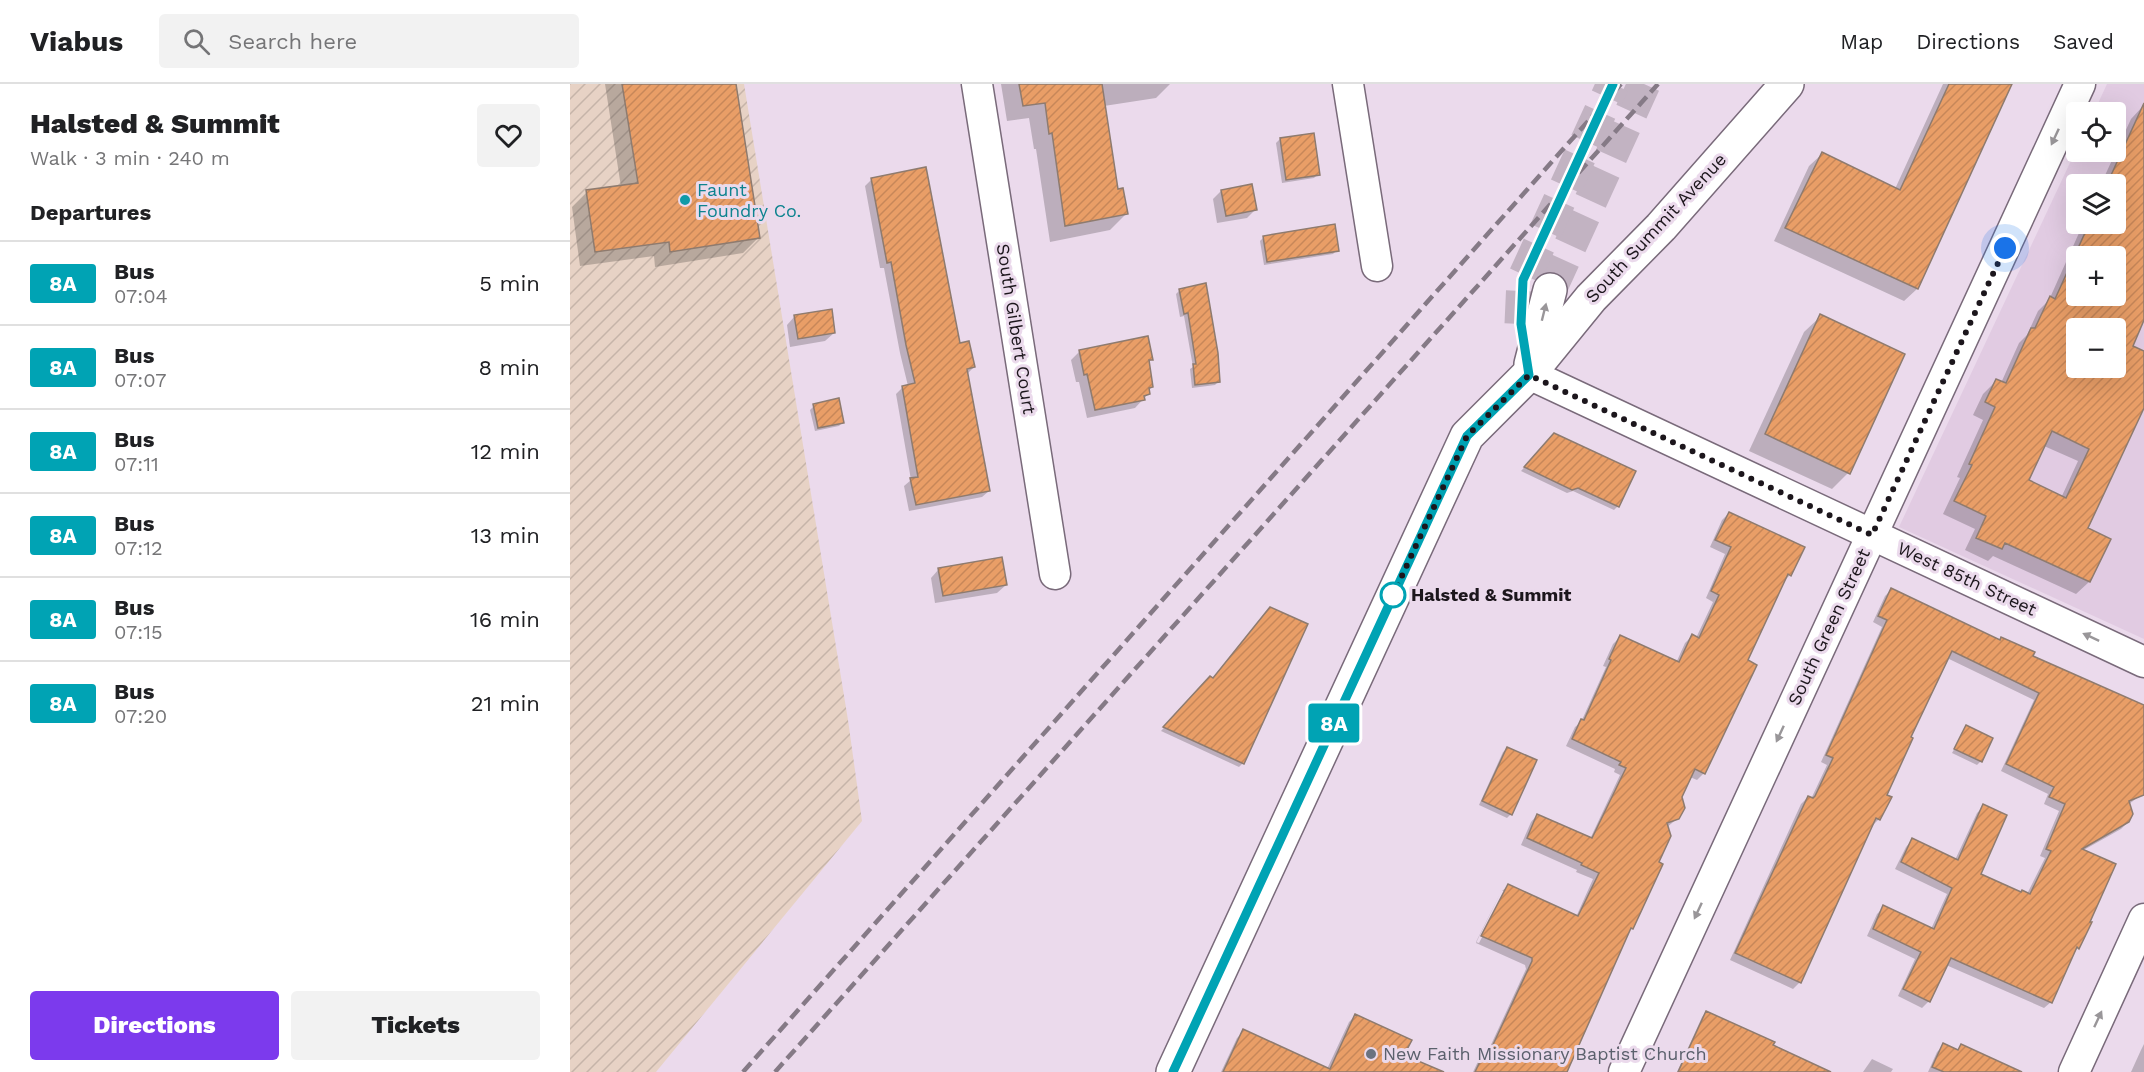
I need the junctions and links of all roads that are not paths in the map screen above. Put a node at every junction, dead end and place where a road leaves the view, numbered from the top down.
1 (977, 84) edge
2 (1348, 84) edge
3 (1787, 84) edge
4 (2080, 84) edge
5 (1377, 267) dead end
6 (1550, 290) tunnel mouth
7 (1521, 324) tunnel mouth
8 (1529, 375) junction
9 (1872, 535) junction
10 (1054, 574) dead end
11 (2144, 662) edge
12 (2144, 920) edge
13 (1173, 1072) edge
14 (1624, 1072) edge
15 (2074, 1072) edge

1 - 10 street, South Gilbert Court
2 - 5 street
3 - 8 main road, South Summit Avenue
4 -> 9 street, South Green Street
8 -> 6 main road
7 - 8 main road
8 - 9 street, West 85th Street
8 - 13 main road, South Summit Avenue
11 -> 9 street, West 85th Street
9 -> 14 street, South Green Street
15 -> 12 street

